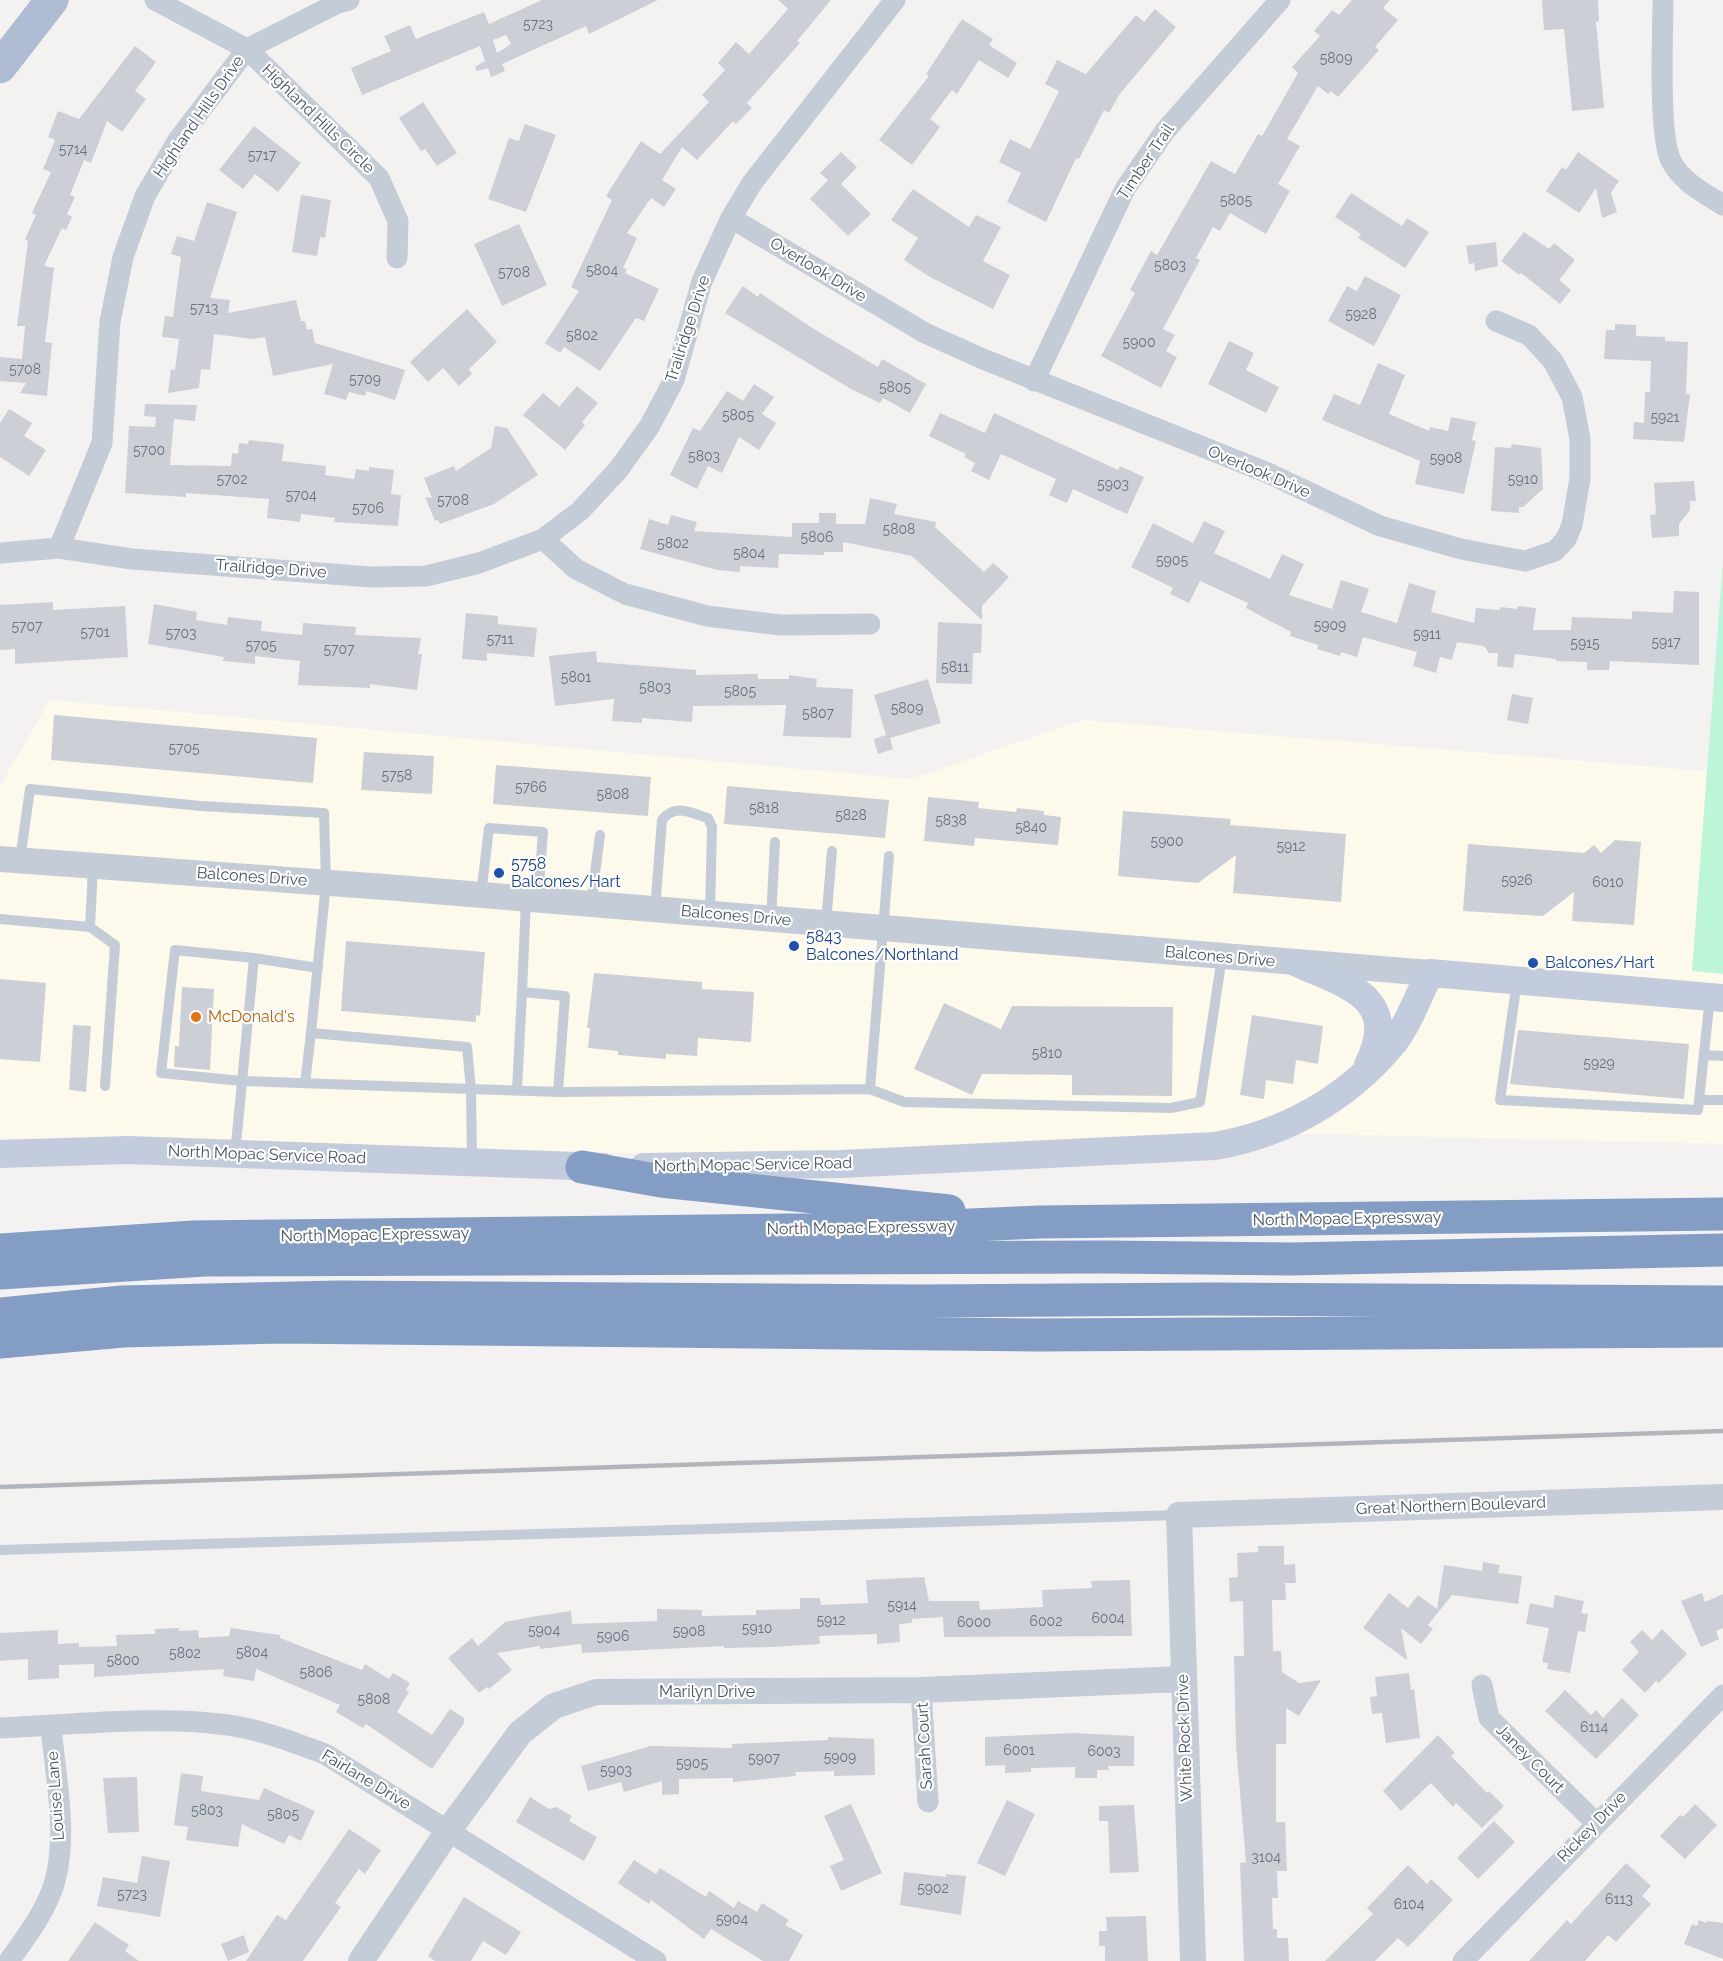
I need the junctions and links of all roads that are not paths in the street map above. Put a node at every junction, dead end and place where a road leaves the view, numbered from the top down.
1 (52, 0) edge
2 (154, 0) edge
3 (349, 0) edge
4 (895, 0) edge
5 (1280, 0) edge
6 (1663, 0) edge
7 (247, 49) junction
8 (0, 68) edge
9 (1723, 205) edge
10 (731, 219) junction
11 (397, 258) dead end
12 (1496, 321) dead end
13 (1034, 381) junction
14 (543, 539) junction
15 (59, 548) junction
16 (0, 553) edge
17 (870, 624) dead end
18 (600, 836) dead end
19 (776, 842) dead end
20 (832, 851) dead end
21 (889, 856) dead end
22 (10, 860) edge
23 (93, 866) junction
24 (326, 883) junction
25 (481, 895) junction
26 (532, 899) junction
27 (591, 904) junction
28 (655, 909) junction
29 (710, 914) junction
30 (0, 919) edge
31 (771, 919) junction
32 (826, 924) junction
33 (90, 927) junction
34 (884, 929) junction
35 (1222, 957) junction
36 (254, 958) junction
37 (1297, 963) junction
38 (318, 968) junction
39 (1430, 973) junction
40 (1517, 980) junction
41 (522, 992) junction
42 (1716, 998) edge
43 (311, 1033) junction
44 (1704, 1055) junction
45 (1723, 1056) edge
46 (1364, 1073) junction
47 (242, 1081) junction
48 (305, 1083) junction
49 (105, 1086) dead end
50 (471, 1089) junction
51 (870, 1089) junction
52 (517, 1091) junction
53 (558, 1092) junction
54 (1699, 1100) junction
55 (1723, 1100) edge
56 (0, 1154) edge
57 (235, 1154) junction
58 (472, 1163) junction
59 (582, 1167) junction
60 (1723, 1214) edge
61 (1479, 1218) junction
62 (1040, 1222) junction
63 (0, 1250) edge
64 (1723, 1250) edge
65 (1107, 1257) junction
66 (0, 1273) edge
67 (1058, 1300) junction
68 (1723, 1302) edge
69 (0, 1314) edge
70 (123, 1317) junction
71 (1723, 1331) edge
72 (1378, 1332) junction
73 (0, 1342) edge
74 (1723, 1497) edge
75 (1179, 1515) junction
76 (0, 1550) edge
77 (1183, 1679) junction
78 (1482, 1684) dead end
79 (921, 1690) junction
80 (1723, 1695) edge
81 (51, 1726) junction
82 (0, 1728) edge
83 (928, 1802) dead end
84 (1596, 1823) junction
85 (448, 1831) junction
86 (9, 1961) edge
87 (361, 1961) edge
88 (656, 1961) edge
89 (1193, 1961) edge
90 (1463, 1961) edge

1 - 8 main road
2 - 7 street, Highland Hills Circle
3 - 7 street, Highland Hills Drive
4 - 10 street, Trailridge Drive
5 - 13 street, Timber Trail
6 - 9 street
7 - 11 street, Highland Hills Circle
7 - 15 street, Highland Hills Drive
10 - 13 street, Overlook Drive
10 - 14 street, Trailridge Drive
12 - 13 street, Overlook Drive
14 - 15 street, Trailridge Drive
14 - 17 street
15 - 16 street
18 - 27 lane
19 - 31 lane
20 - 32 lane
21 - 34 lane
22 - 23 street, Balcones Drive
22 - 24 lane
23 - 24 street, Balcones Drive
23 - 33 lane
24 - 25 street, Balcones Drive
24 - 38 lane
25 - 26 street, Balcones Drive
25 - 26 lane
26 - 27 street, Balcones Drive
26 - 41 lane
27 - 28 street, Balcones Drive
28 - 29 street, Balcones Drive
28 - 29 lane
29 - 31 street, Balcones Drive
30 - 33 lane
31 - 32 street, Balcones Drive
32 - 34 street, Balcones Drive
33 - 49 lane
34 - 35 street, Balcones Drive
34 - 51 lane
35 - 37 street, Balcones Drive
35 - 51 lane
36 - 38 lane
36 - 47 lane
36 - 47 lane
37 - 39 street, Balcones Drive
37 - 46 main road
38 - 43 lane
39 - 40 main road, Balcones Drive
39 - 46 main road, North Mopac Service Road
40 - 42 main road, Balcones Drive
40 - 54 lane
41 - 52 lane
41 - 53 lane
42 - 44 lane
43 - 48 lane
43 - 50 lane
44 - 45 lane
44 - 54 lane
46 - 59 main road, North Mopac Service Road
47 - 48 lane
47 - 57 lane
48 - 50 lane
50 - 52 lane
50 - 58 lane
51 - 53 lane
52 - 53 lane
54 - 55 lane
56 - 57 main road, North Mopac Service Road
57 - 58 main road, North Mopac Service Road
58 - 59 main road, North Mopac Service Road
59 - 62 highway
60 - 61 highway, North Mopac Expressway
61 - 62 highway, North Mopac Expressway
61 - 65 highway
62 - 63 highway, North Mopac Expressway
64 - 65 highway
65 - 66 highway
67 - 68 highway
67 - 70 highway
67 - 72 highway
69 - 70 highway
70 - 72 highway
70 - 73 highway
71 - 72 highway
74 - 75 street, Great Northern Boulevard
75 - 76 lane
75 - 77 street, White Rock Drive
77 - 79 street, Marilyn Drive
77 - 89 street, White Rock Drive
78 - 84 street, Janey Court
79 - 83 street, Sarah Court
79 - 85 street, Marilyn Drive
80 - 84 street, Rickey Drive
81 - 82 street, Fairlane Drive
81 - 85 street, Fairlane Drive
81 - 86 street, Louise Lane
84 - 90 street, Rickey Drive
85 - 87 street, Marilyn Drive
85 - 88 street, Fairlane Drive

